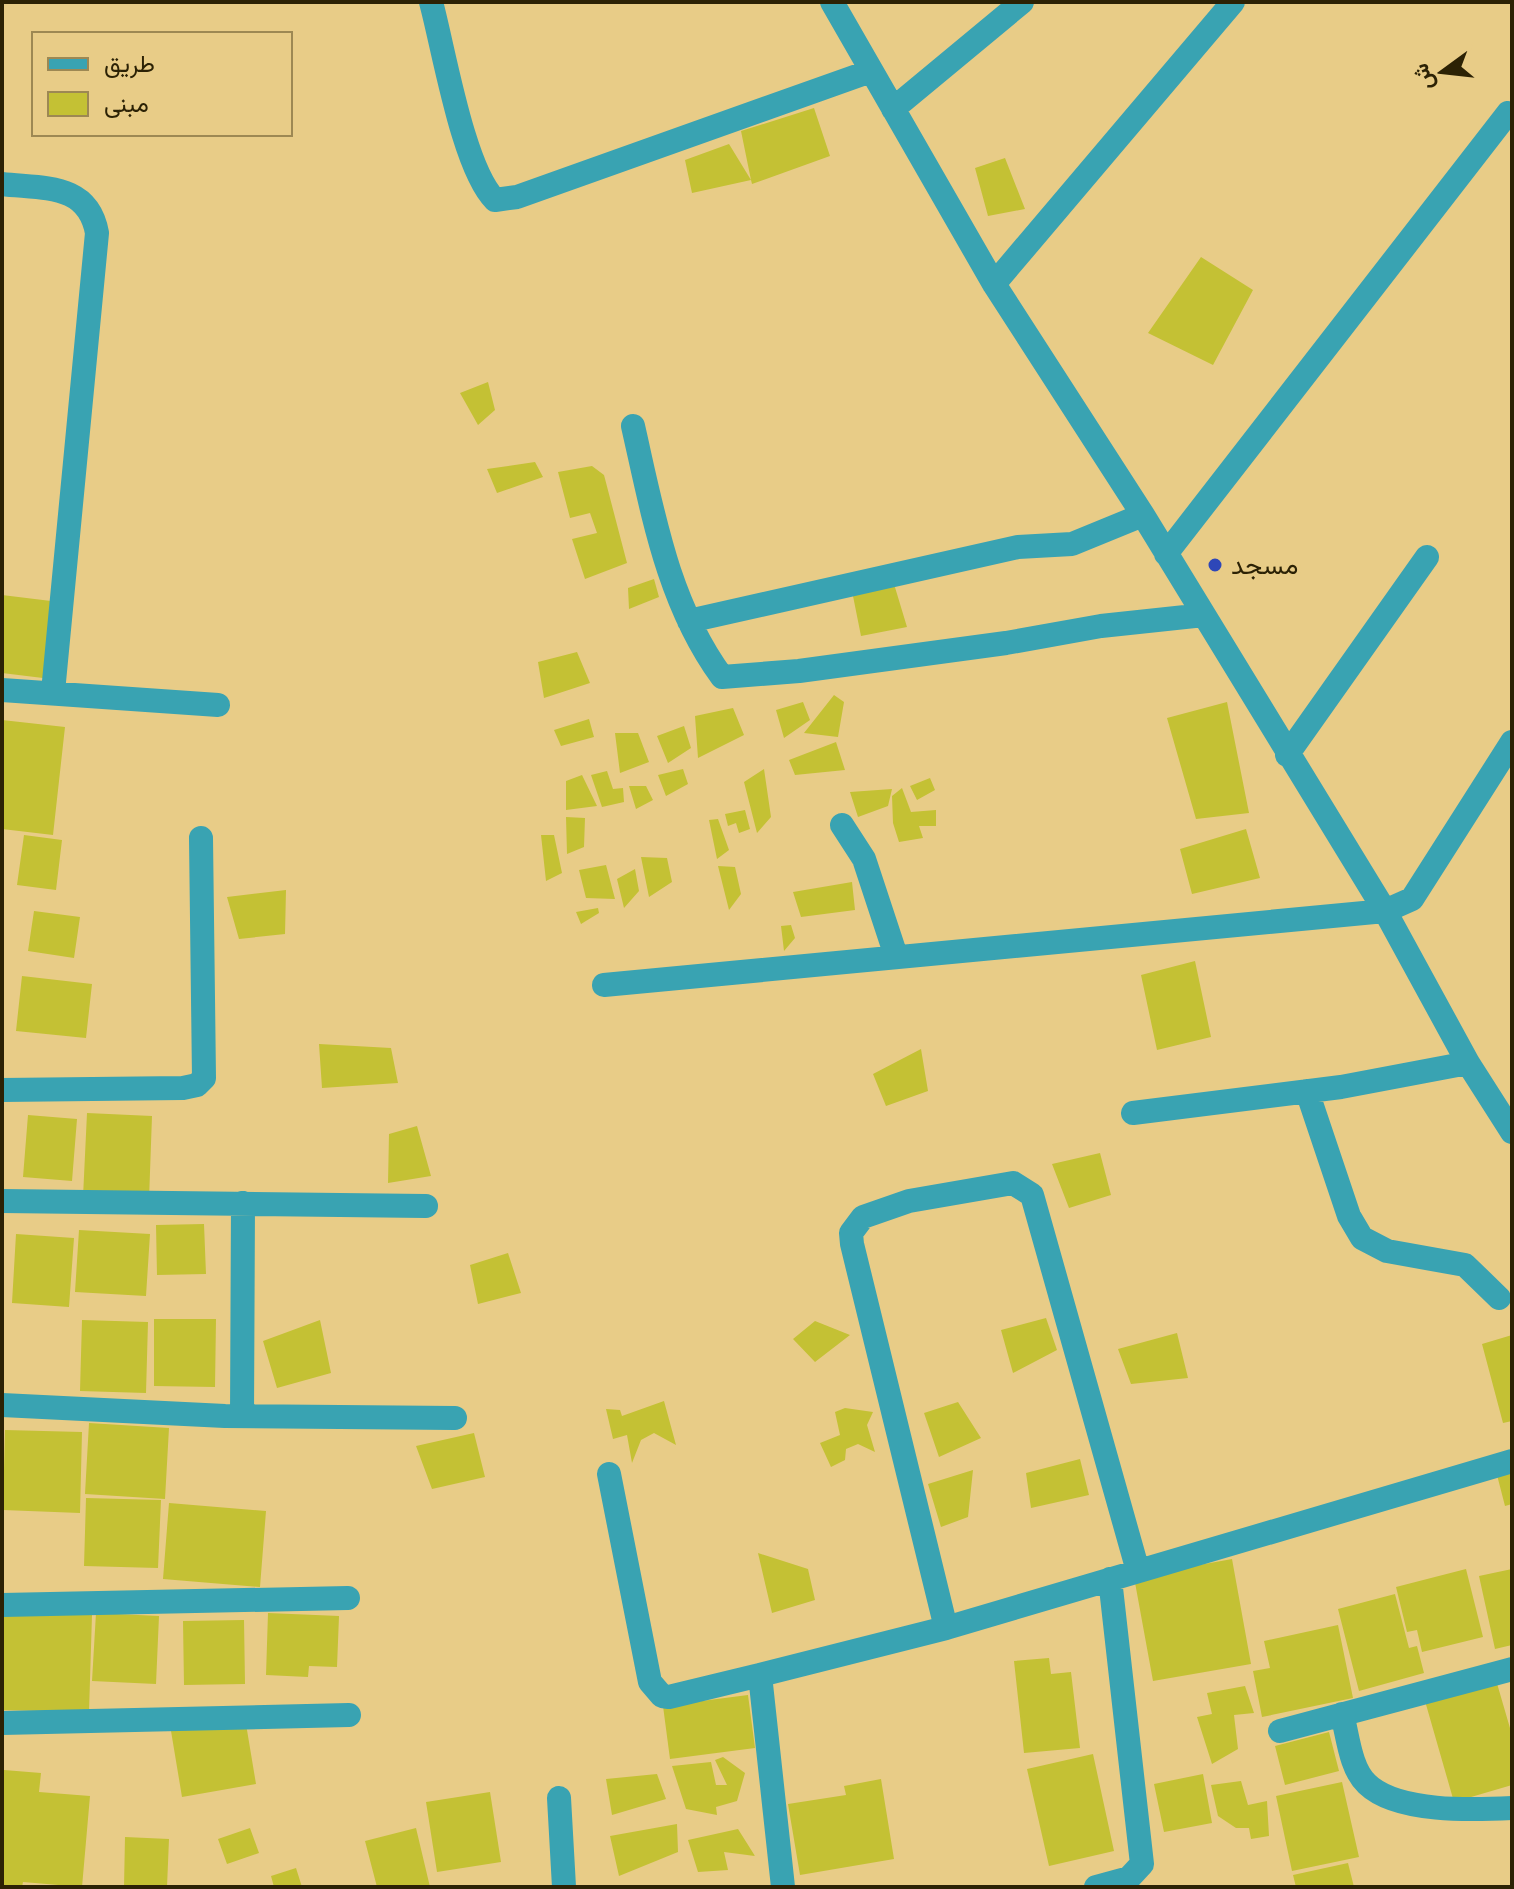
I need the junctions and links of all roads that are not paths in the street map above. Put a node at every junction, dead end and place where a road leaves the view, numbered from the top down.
1 (431, 2) edge
2 (832, 2) edge
3 (1022, 2) edge
4 (1233, 2) edge
5 (871, 71) junction
6 (893, 109) junction
7 (1508, 113) dead end
8 (2, 184) edge
9 (994, 284) junction
10 (633, 426) dead end
11 (1143, 515) junction
12 (1166, 554) junction
13 (1427, 557) dead end
14 (1204, 615) junction
15 (689, 621) junction
16 (2, 690) edge
17 (53, 692) junction
18 (218, 705) dead end
19 (1512, 742) edge
20 (1287, 755) junction
21 (842, 825) dead end
22 (201, 838) dead end
23 (1385, 911) junction
24 (896, 956) junction
25 (604, 985) dead end
26 (1468, 1063) junction
27 (2, 1090) edge
28 (1307, 1091) junction
29 (1133, 1113) dead end
30 (1508, 1115) edge
31 (2, 1201) edge
32 (243, 1203) junction
33 (426, 1206) dead end
34 (1499, 1298) dead end
35 (2, 1405) edge
36 (242, 1416) junction
37 (455, 1418) dead end
38 (1512, 1461) edge
39 (609, 1474) dead end
40 (1138, 1571) junction
41 (1110, 1579) junction
42 (348, 1598) dead end
43 (2, 1605) edge
44 (946, 1628) junction
45 (1512, 1669) edge
46 (760, 1675) junction
47 (1342, 1714) junction
48 (349, 1715) dead end
49 (2, 1723) edge
50 (1280, 1731) dead end
51 (559, 1798) dead end
52 (1512, 1808) edge
53 (564, 1887) edge
54 (783, 1887) edge
55 (1096, 1887) edge

1 - 5 street
2 - 5 street
3 - 6 street
4 - 9 street
5 - 6 street
6 - 9 street
7 - 12 street
8 - 17 street
9 - 11 street
10 - 15 street
11 - 12 street
11 - 15 street
12 - 14 street
13 - 20 street
14 - 15 street
14 - 20 street
16 - 17 street
17 - 18 street
19 - 23 street
20 - 23 street
21 - 24 street
22 - 27 street
23 - 24 street
23 - 26 street
24 - 25 street
26 - 28 street
26 - 30 street
28 - 29 street
28 - 34 street
31 - 32 street
32 - 33 street
32 - 36 street
35 - 36 street
36 - 37 street
38 - 40 street
39 - 46 street
40 - 41 street
40 - 44 street
41 - 44 street
41 - 55 street
42 - 43 street
44 - 46 street
45 - 47 street
46 - 54 street
47 - 50 street
47 - 52 street
48 - 49 street
51 - 53 street

